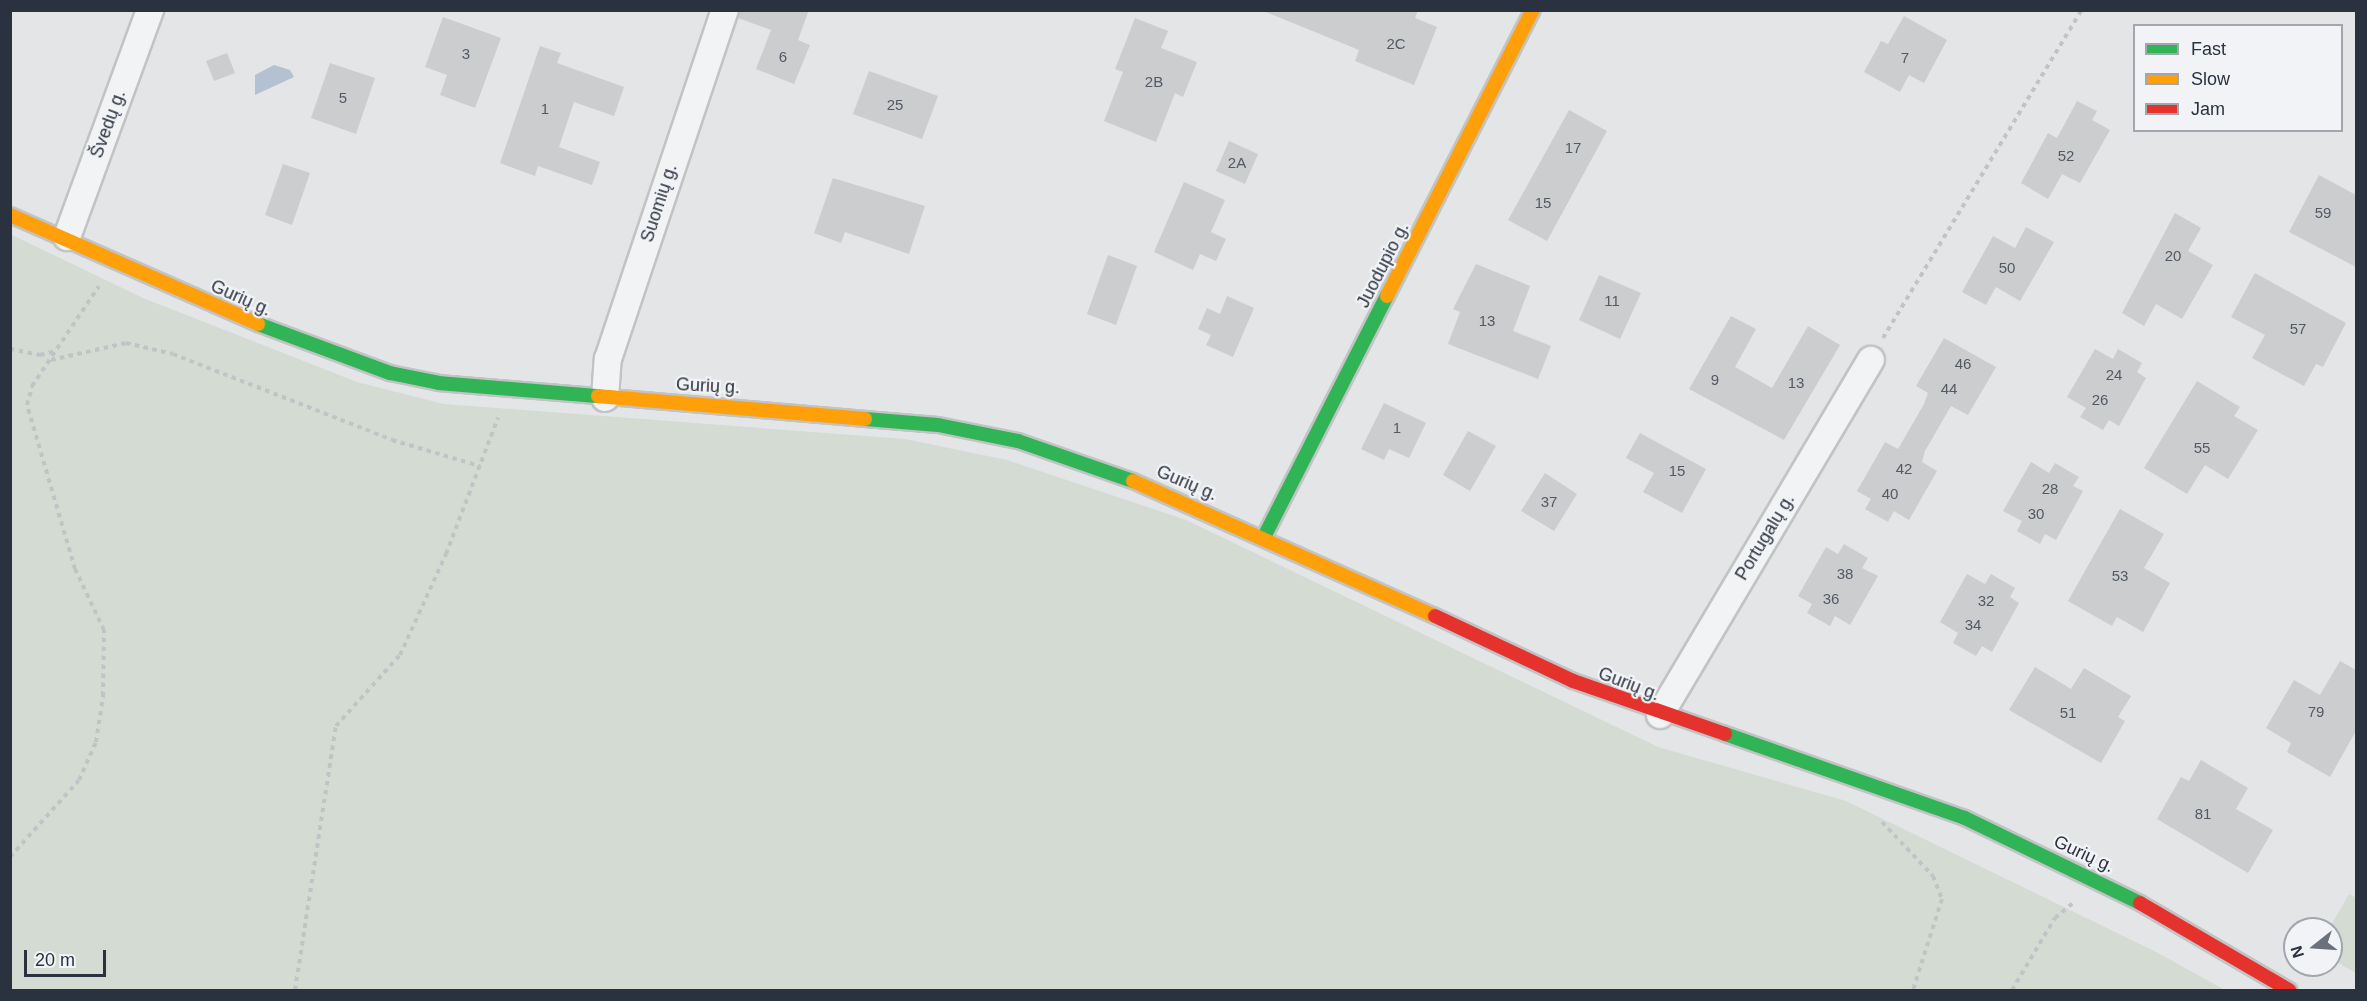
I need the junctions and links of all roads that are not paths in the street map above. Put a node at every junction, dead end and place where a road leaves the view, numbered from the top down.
1 (150, 10) edge
2 (725, 10) edge
3 (1533, 10) edge
4 (10, 215) edge
5 (67, 237) junction
6 (1870, 360) road end
7 (605, 398) junction
8 (1264, 537) junction
9 (1660, 715) junction
10 (2289, 990) edge

1 - 5 street, Švedų g.
2 - 7 street, Suomių g.
3 - 8 street, Juodupio g.
4 - 5 street, Gurių g.
5 - 7 street, Gurių g.
6 - 9 street, Portugalų g.
7 - 8 street, Gurių g.
8 - 9 street, Gurių g.
9 - 10 street, Gurių g.

